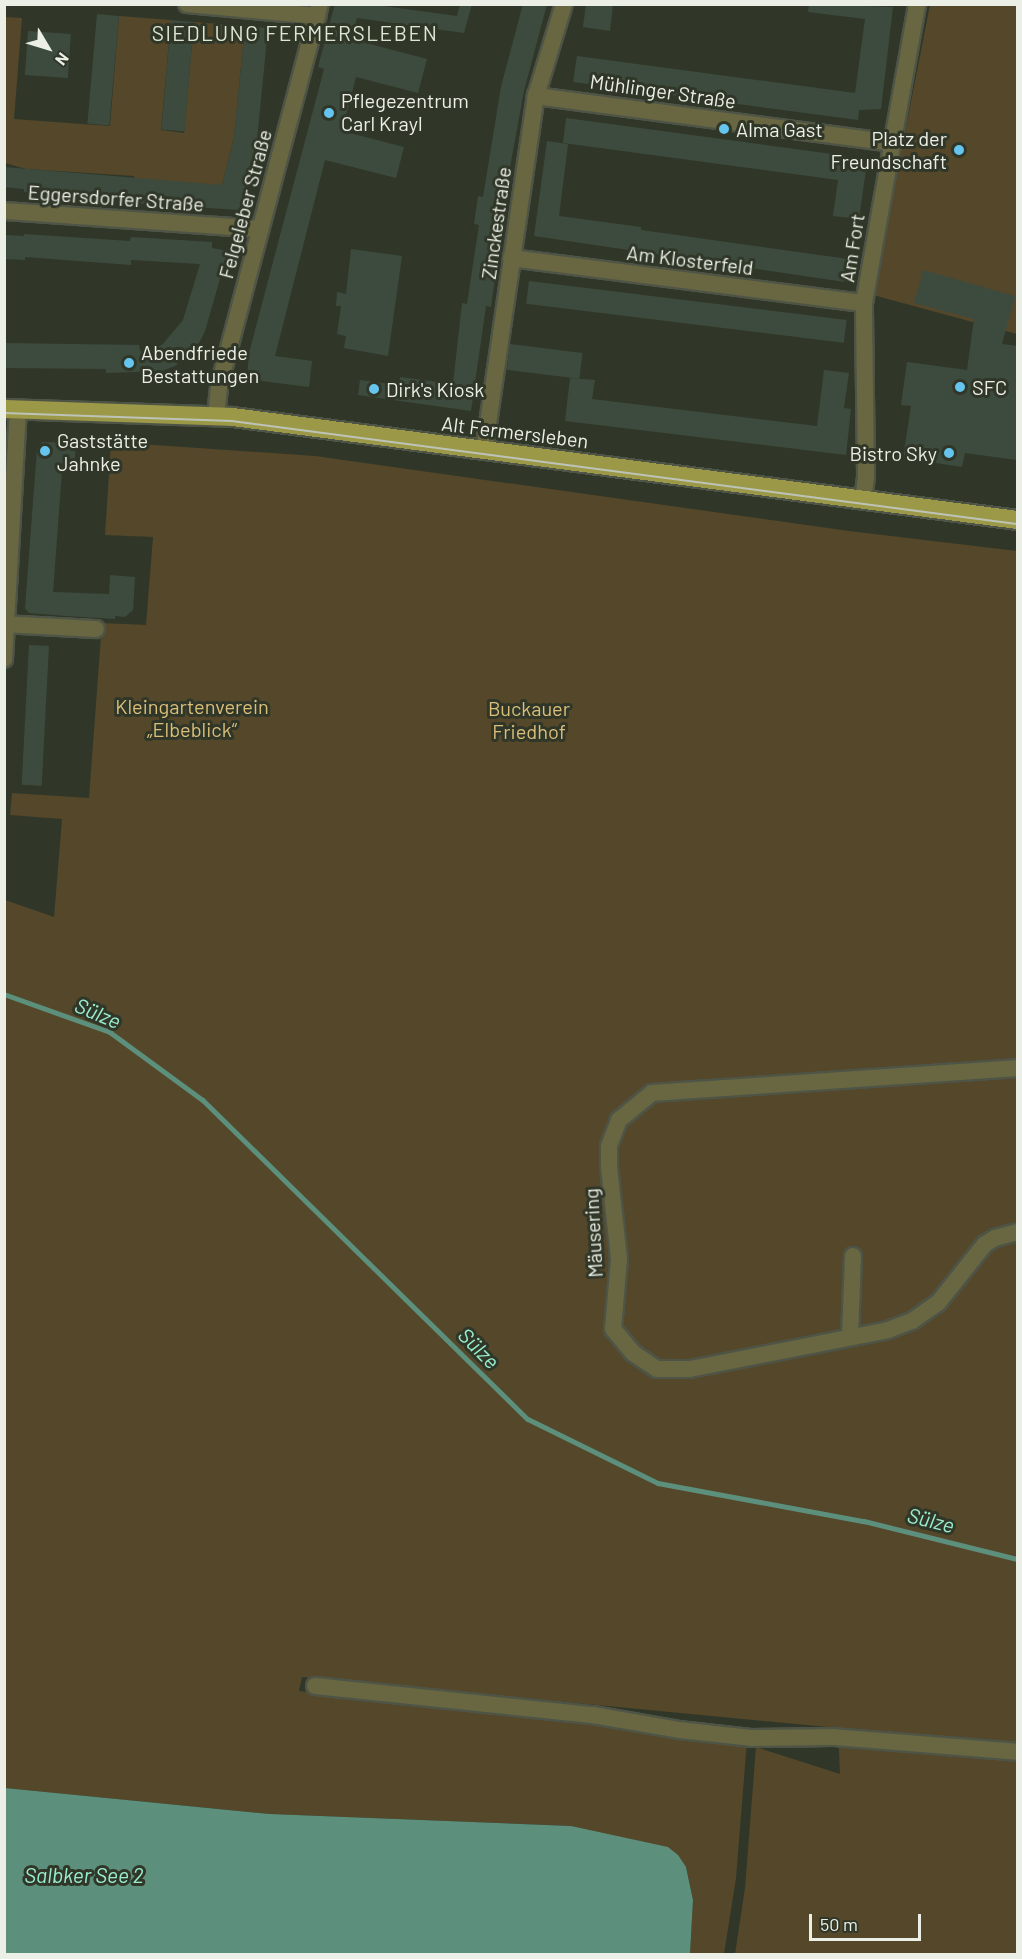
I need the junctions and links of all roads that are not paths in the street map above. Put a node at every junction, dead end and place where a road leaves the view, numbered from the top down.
1 (187, 4) edge
2 (564, 4) edge
3 (918, 4) edge
4 (318, 10) edge
5 (536, 96) junction
6 (891, 143) junction
7 (4, 211) edge
8 (260, 229) junction
9 (511, 258) junction
10 (864, 303) junction
11 (11, 409) edge
12 (216, 416) junction
13 (484, 451) junction
14 (863, 501) junction
15 (1017, 520) edge
16 (6, 624) edge
17 (96, 629) dead end
18 (4, 659) edge
19 (1017, 1068) edge
20 (1017, 1232) edge
21 (853, 1256) dead end
22 (850, 1337) junction
23 (315, 1686) dead end
24 (1017, 1752) edge

1 - 4 street
2 - 5 street, Zinckestraße
3 - 6 street, Am Fort
4 - 8 street, Felgeleber Straße
5 - 6 street, Mühlinger Straße
5 - 9 street, Zinckestraße
6 - 10 street, Am Fort
7 - 8 street, Eggersdorfer Straße
8 - 12 street, Felgeleber Straße
9 - 10 street, Am Klosterfeld
9 - 13 street, Zinckestraße
10 - 14 street, Am Fort
11 - 12 main road, Alt Fermersleben
11 - 16 street
12 - 13 main road, Alt Fermersleben
13 - 14 main road, Alt Fermersleben
14 - 15 main road, Alt Fermersleben
16 - 17 street
16 - 18 street
19 - 22 street, Mäusering
20 - 22 street, Mäusering
21 - 22 street
23 - 24 street

